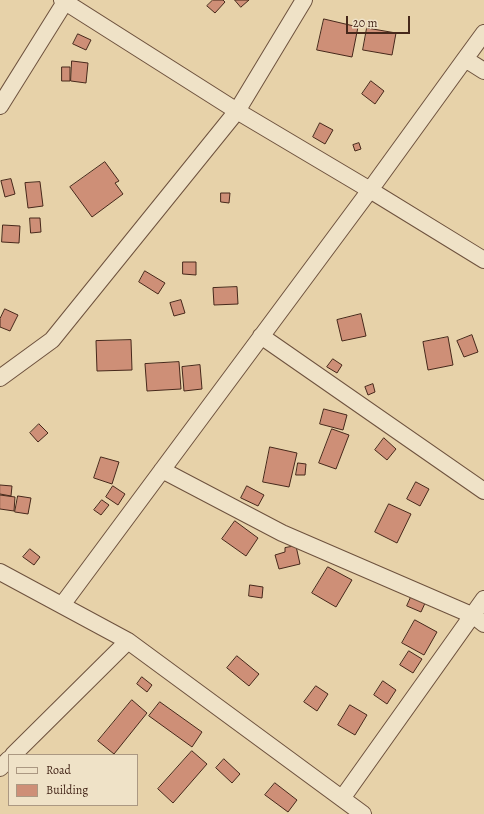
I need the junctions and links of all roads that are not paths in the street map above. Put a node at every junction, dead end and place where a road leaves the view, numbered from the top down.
1 (304, 0) edge
2 (63, 1) edge
3 (484, 32) edge
4 (465, 60) junction
5 (484, 71) edge
6 (0, 106) edge
7 (237, 111) junction
8 (370, 190) junction
9 (484, 260) edge
10 (261, 336) junction
11 (0, 378) edge
12 (162, 470) junction
13 (484, 491) edge
14 (0, 572) edge
15 (484, 599) edge
16 (62, 605) junction
17 (479, 620) edge
18 (128, 641) junction
19 (14, 754) edge
20 (8, 760) edge
21 (0, 768) edge
22 (343, 798) junction
23 (363, 814) edge

1 - 7 street
2 - 6 street
2 - 7 street
3 - 4 street
4 - 5 street
4 - 8 street
7 - 8 street
7 - 11 street
8 - 9 street
8 - 10 street
10 - 12 street
10 - 13 street
12 - 16 street
12 - 17 street
14 - 16 street
15 - 17 street
16 - 18 street
17 - 22 street
18 - 19 street
18 - 22 street
20 - 21 street
22 - 23 street

